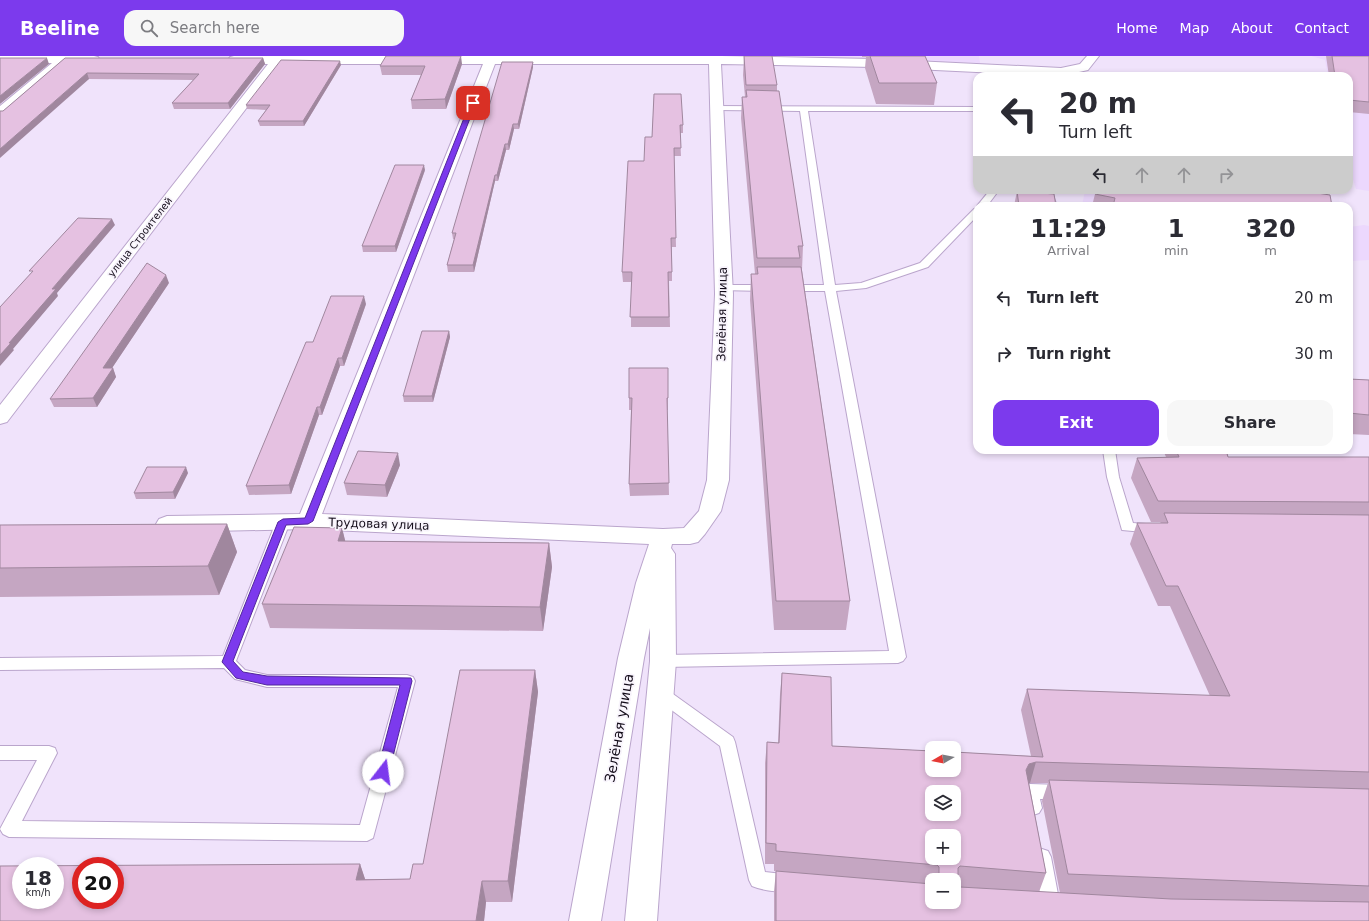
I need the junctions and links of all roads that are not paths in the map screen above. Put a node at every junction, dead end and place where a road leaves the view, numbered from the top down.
1 (1093, 56) edge
2 (66, 58) edge
3 (278, 58) edge
4 (491, 58) edge
5 (715, 58) edge
6 (0, 59) edge
7 (103, 60) edge
8 (221, 60) edge
9 (1027, 72) edge
10 (1069, 72) edge
11 (717, 108) junction
12 (804, 108) junction
13 (973, 109) edge
14 (0, 113) edge
15 (992, 194) edge
16 (985, 202) edge
17 (973, 215) edge
18 (724, 288) junction
19 (830, 288) junction
20 (0, 418) edge
21 (1110, 454) edge
22 (308, 521) junction
23 (283, 522) junction
24 (149, 525) edge
25 (1166, 528) edge
26 (663, 537) junction
27 (663, 661) junction
28 (228, 662) junction
29 (0, 664) edge
30 (660, 693) junction
31 (0, 753) edge
32 (1077, 792) edge
33 (1036, 821) edge
34 (1040, 844) edge
35 (806, 884) edge
36 (1050, 904) edge
37 (585, 921) edge
38 (640, 921) edge

1 - 10 street
2 - 6 street
2 - 7 street
2 - 14 street
3 - 4 street
3 - 8 street
3 - 20 street, улица Строителей
4 - 5 street
4 - 22 street
5 - 9 street
5 - 11 street, Зелёная улица
11 - 12 lane
11 - 18 street, Зелёная улица
12 - 13 lane
12 - 19 lane
15 - 16 lane
17 - 19 lane
18 - 19 lane
18 - 26 street, Зелёная улица
19 - 27 lane
21 - 25 lane
22 - 23 street, Трудовая улица
22 - 26 street, Трудовая улица
23 - 24 street, Трудовая улица
23 - 28 lane
26 - 27 street
26 - 37 street, Зелёная улица
27 - 30 street
28 - 29 lane
28 - 31 lane
30 - 35 lane
30 - 38 street
32 - 33 lane
34 - 36 lane

